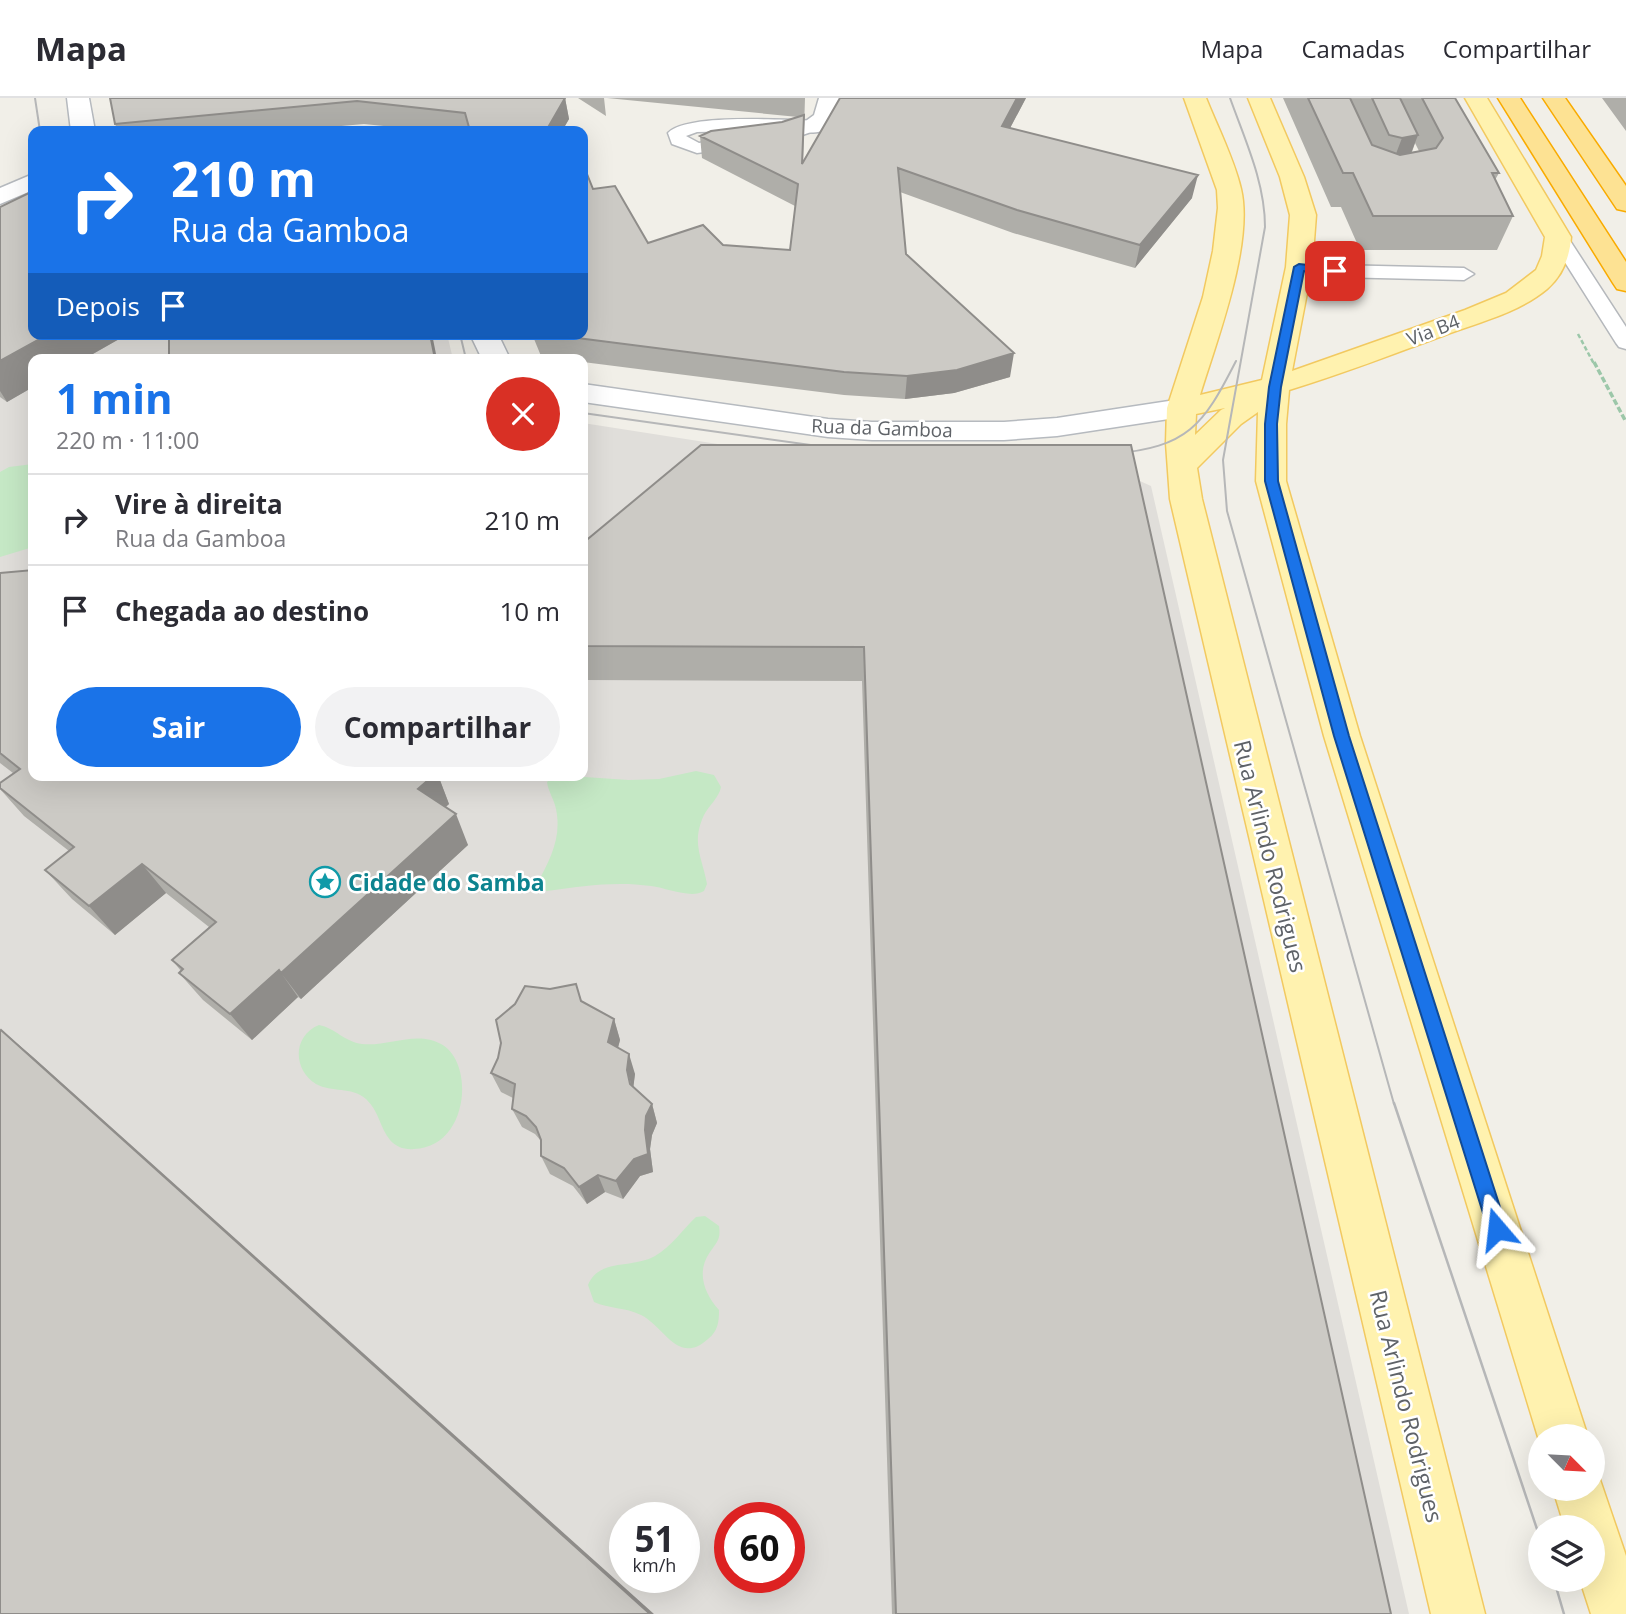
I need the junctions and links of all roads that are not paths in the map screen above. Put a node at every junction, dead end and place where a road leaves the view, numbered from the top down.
1 (78, 98) edge
2 (830, 98) edge
3 (1195, 98) edge
4 (1259, 98) edge
5 (1476, 98) edge
6 (1509, 98) edge
7 (1554, 98) edge
8 (82, 126) edge
9 (811, 126) junction
10 (28, 183) edge
11 (28, 194) edge
12 (0, 197) edge
13 (1626, 204) edge
14 (0, 208) edge
15 (1558, 237) junction
16 (1299, 267) junction
17 (1464, 274) dead end
18 (1622, 277) edge
19 (1626, 344) edge
20 (1275, 387) junction
21 (588, 394) edge
22 (1182, 408) junction
23 (1182, 466) junction
24 (1559, 1424) edge
25 (1605, 1572) edge
26 (1458, 1614) edge
27 (1618, 1614) edge

1 - 8 street
2 - 9 street
3 - 22 main road, Rua Arlindo Rodrigues
4 - 16 main road
5 - 15 main road
6 - 18 highway
7 - 13 highway
9 - 9 lane
10 - 12 street
11 - 14 street
15 - 18 lane
15 - 19 lane
15 - 20 main road, Via B4
16 - 17 lane
16 - 20 main road
20 - 22 main road
20 - 23 main road
20 - 24 main road
21 - 22 street, Rua da Gamboa
22 - 23 main road, Rua Arlindo Rodrigues
23 - 26 main road, Rua Arlindo Rodrigues
25 - 27 main road

